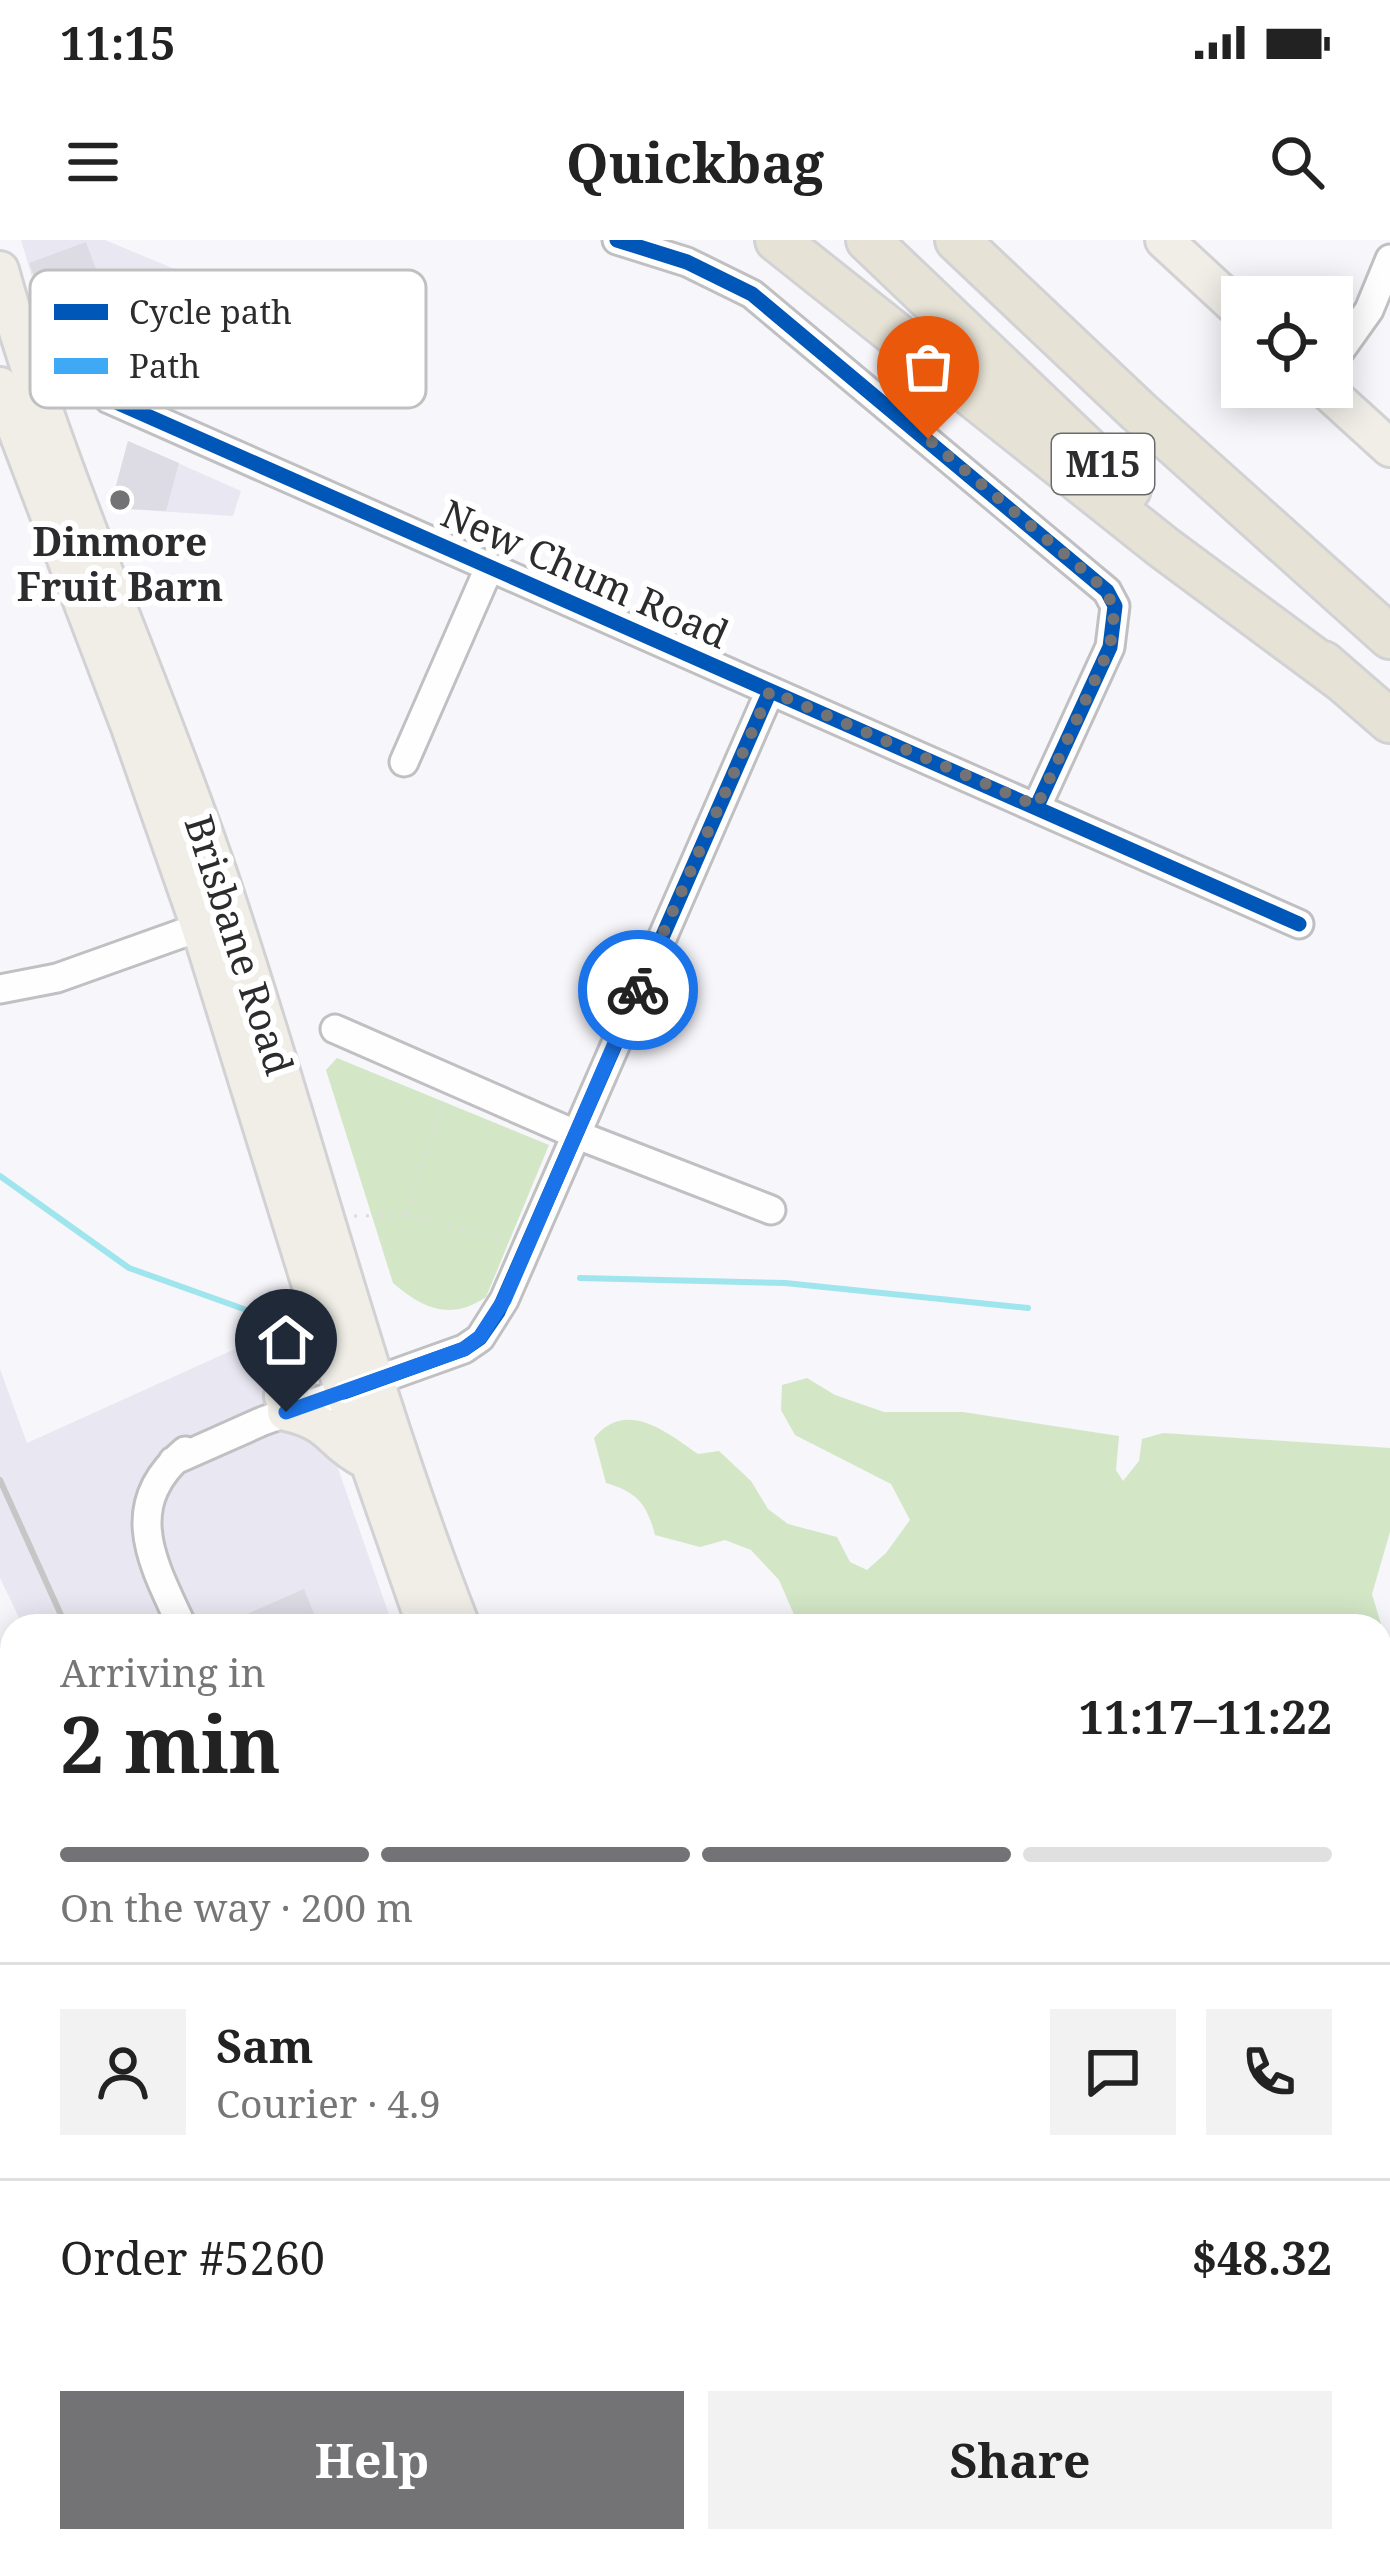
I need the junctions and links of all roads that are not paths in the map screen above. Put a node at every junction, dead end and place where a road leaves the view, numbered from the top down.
1 (616, 240) edge
2 (776, 240) edge
3 (868, 240) edge
4 (957, 240) edge
5 (1164, 240) edge
6 (1390, 260) edge
7 (0, 270) edge
8 (1221, 293) edge
9 (1353, 332) edge
10 (30, 360) edge
11 (0, 386) edge
12 (46, 408) edge
13 (131, 408) edge
14 (1346, 408) edge
15 (1390, 448) edge
16 (489, 568) junction
17 (1390, 638) edge
18 (1345, 682) junction
19 (770, 691) junction
20 (1390, 721) edge
21 (404, 762) dead end
22 (1037, 806) junction
23 (1298, 924) dead end
24 (200, 927) junction
25 (0, 989) edge
26 (335, 1029) dead end
27 (575, 1134) junction
28 (771, 1210) dead end
29 (316, 1301) junction
30 (357, 1378) junction
31 (285, 1404) junction
32 (367, 1460) junction
33 (177, 1614) edge
34 (422, 1614) edge
35 (456, 1614) edge

1 - 22 street
2 - 18 highway
3 - 18 highway, M15
4 - 17 highway, M15
5 - 8 main road
6 - 9 street
7 - 10 main road, Brisbane Road
11 - 24 main road, Brisbane Road
12 - 30 main road, Brisbane Road
13 - 16 street, New Chum Road
14 - 15 main road
16 - 19 street, New Chum Road
16 - 21 street
18 - 20 highway, M15
19 - 22 street, New Chum Road
19 - 27 street
22 - 23 street, New Chum Road
24 - 25 street
24 - 29 main road, Brisbane Road
26 - 27 street
27 - 28 street
27 - 30 street
29 - 30 main road, Brisbane Road
29 - 31 main road
30 - 31 street
30 - 32 main road, Brisbane Road
30 - 35 main road, Brisbane Road
31 - 32 main road
31 - 33 street
32 - 34 main road, Brisbane Road

